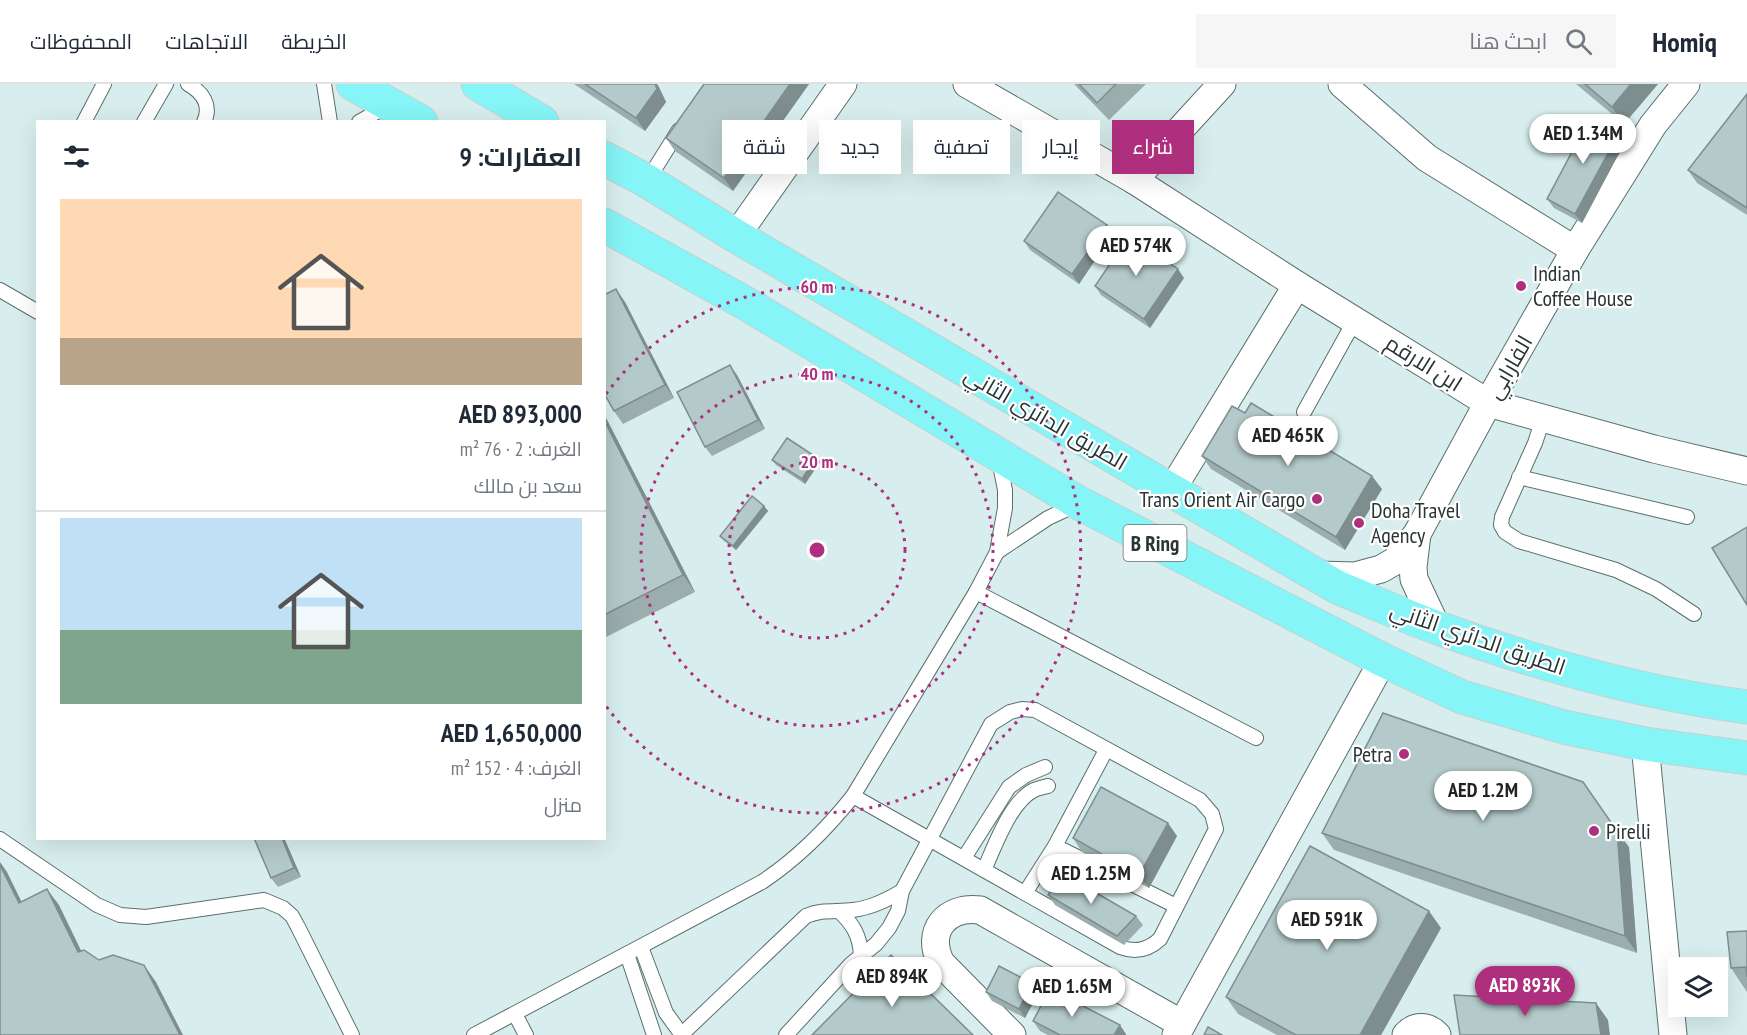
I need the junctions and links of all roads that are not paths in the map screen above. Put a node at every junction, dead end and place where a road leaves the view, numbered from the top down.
1 (104, 84) edge
2 (166, 84) edge
3 (188, 84) edge
4 (324, 84) edge
5 (353, 84) edge
6 (478, 84) edge
7 (843, 84) edge
8 (967, 84) edge
9 (1222, 84) edge
10 (1342, 84) edge
11 (1686, 84) edge
12 (391, 105) junction
13 (688, 116) edge
14 (85, 120) edge
15 (145, 120) edge
16 (204, 120) edge
17 (330, 120) edge
18 (363, 120) edge
19 (417, 120) edge
20 (539, 120) edge
21 (606, 159) edge
22 (1134, 180) junction
23 (647, 181) junction
24 (606, 226) edge
25 (736, 236) junction
26 (1575, 250) junction
27 (1298, 285) junction
28 (0, 290) edge
29 (36, 310) edge
30 (1355, 320) junction
31 (1488, 403) junction
32 (1304, 412) dead end
33 (1543, 418) junction
34 (998, 455) junction
35 (1747, 471) edge
36 (1519, 477) junction
37 (1171, 491) junction
38 (1079, 503) junction
39 (1687, 516) dead end
40 (1417, 534) junction
41 (997, 552) junction
42 (1314, 575) junction
43 (976, 592) junction
44 (1694, 614) dead end
45 (1437, 628) junction
46 (1383, 660) junction
47 (1747, 707) edge
48 (1256, 738) dead end
49 (1645, 744) junction
50 (1106, 750) junction
51 (1747, 758) edge
52 (1045, 767) dead end
53 (1048, 786) dead end
54 (853, 796) junction
55 (0, 839) edge
56 (930, 839) junction
57 (1055, 846) junction
58 (964, 858) junction
59 (984, 870) junction
60 (902, 891) junction
61 (1025, 893) junction
62 (1176, 906) junction
63 (839, 911) junction
64 (641, 947) junction
65 (627, 954) junction
66 (861, 955) junction
67 (515, 1014) junction
68 (500, 1029) edge
69 (1179, 1029) edge
70 (352, 1035) edge
71 (474, 1035) edge
72 (526, 1035) edge
73 (654, 1035) edge
74 (682, 1035) edge
75 (786, 1035) edge
76 (1012, 1035) edge
77 (1406, 1035) edge
78 (1437, 1035) edge
79 (1673, 1035) edge

1 - 14 lane
2 - 15 lane
3 - 16 lane
4 - 17 lane
5 - 12 main road
6 - 20 main road
7 - 25 street
8 - 22 street, ابن الارقم
9 - 22 street
10 - 26 street
11 - 26 street, الفارابي
12 - 18 lane
12 - 19 main road
13 - 23 lane
21 - 23 main road, الطريق الدائري الثاني / B Ring
22 - 27 street, ابن الارقم
23 - 25 main road, الطريق الدائري الثاني / B Ring
24 - 34 main road, B Ring
25 - 37 main road, الطريق الدائري الثاني / B Ring
26 - 31 street, الفارابي
27 - 30 street, ابن الارقم
27 - 37 street
28 - 29 lane
30 - 31 street, ابن الارقم
30 - 32 lane
31 - 33 street, ابن الارقم
31 - 40 street, الفارابي
33 - 35 street, ابن الارقم
33 - 36 lane
34 - 38 main road, B Ring
34 - 41 lane
36 - 39 lane
36 - 44 lane
37 - 42 main road, الطريق الدائري الثاني / B Ring
38 - 41 lane
38 - 46 main road, B Ring
40 - 42 street, الفارابي
40 - 45 street, الفارابي
41 - 43 lane
42 - 45 main road, الطريق الدائري الثاني / B Ring
43 - 48 lane
43 - 54 lane
45 - 47 main road, الطريق الدائري الثاني / B Ring
46 - 49 main road, B Ring
46 - 69 street
49 - 51 main road, B Ring
49 - 79 street
50 - 56 lane
50 - 57 lane
50 - 62 lane
52 - 58 lane
53 - 59 lane
54 - 56 lane
54 - 64 lane
55 - 70 lane
56 - 58 lane
56 - 60 lane
57 - 61 lane
57 - 62 lane
58 - 59 lane
59 - 61 lane
60 - 63 lane
60 - 66 lane
61 - 62 lane
63 - 66 lane
63 - 74 lane
64 - 65 lane
64 - 74 lane
65 - 67 lane
65 - 73 lane
66 - 75 lane
67 - 68 lane
67 - 72 lane
68 - 71 lane
69 - 76 street
77 - 78 street

